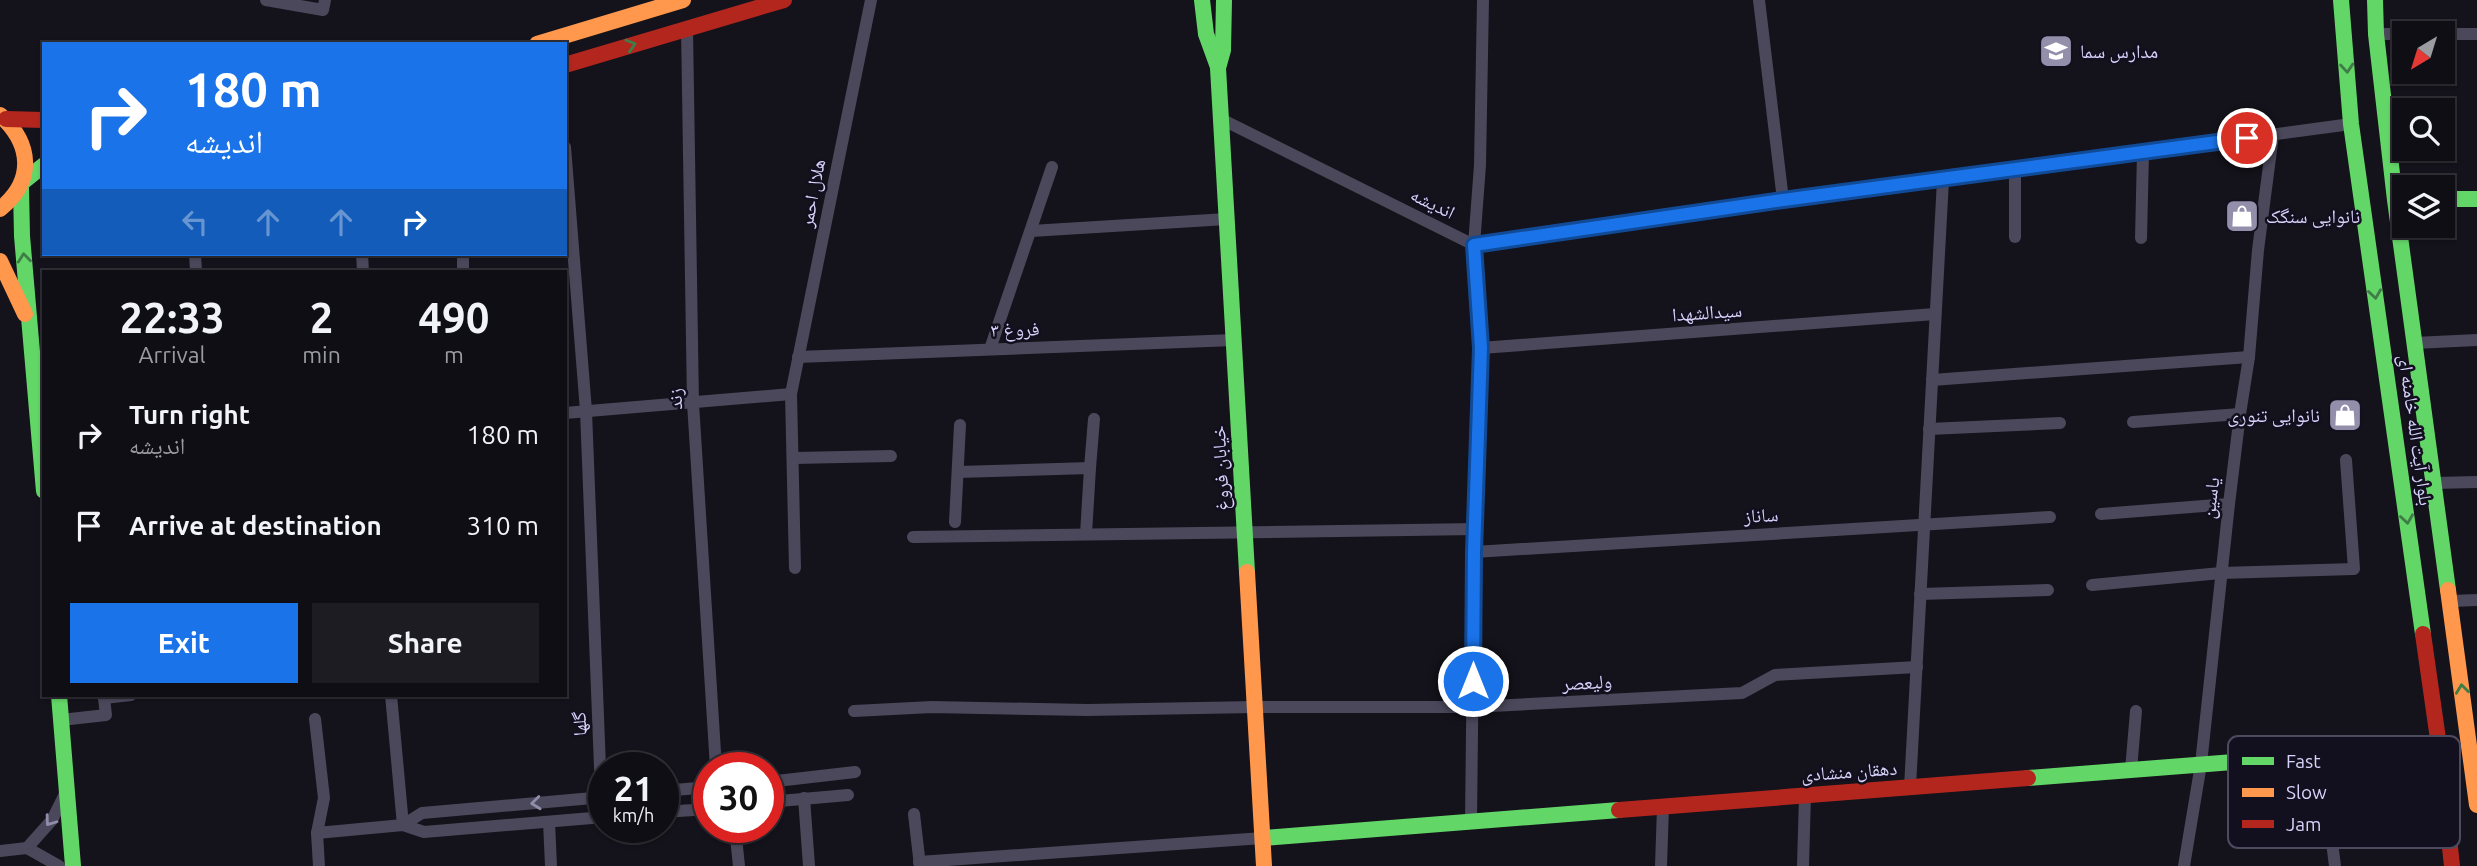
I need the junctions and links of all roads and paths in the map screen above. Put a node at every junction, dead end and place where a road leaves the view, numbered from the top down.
1 (266, 0) edge
2 (325, 0) edge
3 (684, 0) edge
4 (784, 0) edge
5 (871, 0) edge
6 (1202, 0) edge
7 (1224, 0) edge
8 (1483, 0) edge
9 (1759, 0) edge
10 (2341, 0) edge
11 (2375, 0) edge
12 (687, 29) junction
13 (2376, 34) junction
14 (2392, 34) edge
15 (2455, 34) edge
16 (2477, 34) edge
17 (544, 42) edge
18 (567, 64) edge
19 (1218, 68) junction
20 (3, 117) edge
21 (1221, 119) junction
22 (42, 120) edge
23 (2351, 124) junction
24 (2273, 135) junction
25 (2143, 153) junction
26 (42, 167) edge
27 (1052, 167) dead end
28 (2015, 170) junction
29 (567, 173) edge
30 (2396, 175) edge
31 (1943, 180) junction
32 (23, 184) junction
33 (2455, 199) edge
34 (2477, 199) edge
35 (1783, 200) junction
36 (0, 209) edge
37 (1227, 219) junction
38 (1031, 231) junction
39 (2015, 237) dead end
40 (2141, 238) dead end
41 (2404, 238) edge
42 (1474, 245) junction
43 (0, 261) edge
44 (1935, 314) junction
45 (31, 326) junction
46 (1234, 340) junction
47 (2477, 340) edge
48 (2414, 343) junction
49 (1481, 348) junction
50 (990, 349) junction
51 (799, 357) junction
52 (2249, 357) junction
53 (1932, 380) junction
54 (791, 394) junction
55 (694, 403) junction
56 (586, 411) junction
57 (567, 413) edge
58 (2240, 414) junction
59 (1094, 419) dead end
60 (2133, 422) dead end
61 (2060, 423) dead end
62 (960, 425) dead end
63 (1929, 429) junction
64 (891, 456) dead end
65 (794, 458) junction
66 (2346, 460) dead end
67 (42, 466) edge
68 (1090, 468) junction
69 (958, 472) junction
70 (2477, 482) edge
71 (2434, 483) junction
72 (2229, 504) junction
73 (2101, 514) dead end
74 (2050, 517) dead end
75 (955, 522) dead end
76 (1924, 525) junction
77 (1476, 529) junction
78 (1245, 532) junction
79 (1086, 534) junction
80 (913, 537) dead end
81 (1474, 552) junction
82 (796, 568) dead end
83 (2221, 573) junction
84 (2092, 585) dead end
85 (2048, 590) dead end
86 (1920, 594) junction
87 (2477, 600) edge
88 (2451, 601) junction
89 (1917, 667) junction
90 (59, 697) edge
91 (104, 697) edge
92 (391, 697) edge
93 (1255, 707) junction
94 (1473, 707) junction
95 (854, 711) dead end
96 (2136, 711) dead end
97 (315, 719) dead end
98 (61, 720) junction
99 (2472, 723) edge
100 (2438, 736) edge
101 (600, 752) edge
102 (715, 752) edge
103 (2228, 762) edge
104 (2201, 764) junction
105 (2132, 770) junction
106 (855, 772) dead end
107 (784, 780) edge
108 (1910, 787) junction
109 (67, 790) junction
110 (848, 795) dead end
111 (1805, 795) junction
112 (588, 798) edge
113 (804, 798) junction
114 (784, 800) edge
115 (2477, 805) edge
116 (1663, 807) junction
117 (914, 814) dead end
118 (588, 819) edge
119 (549, 822) junction
120 (1471, 822) junction
121 (403, 825) junction
122 (317, 833) junction
123 (1263, 838) junction
124 (737, 843) edge
125 (27, 848) junction
126 (2332, 848) edge
127 (2450, 848) edge
128 (0, 850) edge
129 (1037, 860) edge
130 (919, 864) edge
131 (59, 866) edge
132 (73, 866) edge
133 (319, 866) edge
134 (551, 866) edge
135 (739, 866) edge
136 (809, 866) edge
137 (1264, 866) edge
138 (1661, 866) edge
139 (1802, 866) edge
140 (2184, 866) edge
141 (2334, 866) edge
142 (2452, 866) edge

1 - 2 street
3 - 17 street
4 - 12 street
5 - 51 street, هلال احمر
6 - 19 street, خیابان فروغ
7 - 19 street, خیابان فروغ
8 - 42 street
9 - 35 street
10 -> 23 street, بلوار آیت الله خامنه ای
11 - 13 street, بلوار آیت الله خامنه ای
18 -> 12 street
12 - 55 street, زند
13 - 14 street
13 - 30 street, بلوار آیت الله خامنه ای
15 - 16 street
19 - 21 street, خیابان فروغ
20 - 22 street
20 - 32 street
21 - 37 street, خیابان فروغ
21 - 42 street, اندیشه
23 - 24 street
23 -> 100 street, بلوار آیت الله خامنه ای
24 - 25 street
24 - 52 street, یاسین
25 - 28 street
25 - 40 street
26 - 32 street
27 - 38 street
28 - 31 street
28 - 39 street
29 - 56 street, گلها
31 - 35 street
31 - 44 street
32 - 36 street
45 -> 32 street
33 - 34 street
35 - 42 street
37 - 38 street
37 - 46 street, خیابان فروغ
38 - 50 street
41 - 48 street, بلوار آیت الله خامنه ای
42 - 49 street
43 - 45 street
44 - 49 street, سیدالشهدا
44 - 53 street
45 - 67 street
46 - 50 street, فروغ ۳
46 - 78 street, خیابان فروغ
47 - 48 street
48 - 71 street, بلوار آیت الله خامنه ای
49 - 77 street
50 - 51 street, فروغ ۳
51 - 54 street, هلال احمر
52 - 53 street
52 - 58 street, یاسین
53 - 63 street
54 - 55 street
54 - 65 street, هلال احمر
55 - 56 street
55 - 102 street, زند
56 - 57 street
56 - 101 street, گلها
58 - 60 street
58 - 72 street, یاسین
59 - 68 street
61 - 63 street
62 - 69 street
63 - 76 street
64 - 65 street
65 - 82 street, هلال احمر
66 - 83 street
68 - 69 street
68 - 79 street
69 - 75 street
70 - 71 street
71 - 88 street, بلوار آیت الله خامنه ای
72 - 73 street
72 - 83 street, یاسین
74 - 76 street, ساناز
76 - 81 street, ساناز
76 - 86 street
77 - 78 street
77 - 81 street
78 - 79 street
78 - 93 street, خیابان فروغ
79 - 80 street
81 - 94 street
83 - 84 street
83 - 104 street, یاسین
85 - 86 street
86 - 89 street
87 - 88 street
99 -> 88 street, بلوار آیت الله خامنه ای
89 - 94 street, ولیعصر
89 - 108 street
90 - 98 street
91 - 98 street
92 - 121 street
93 - 94 street, ولیعصر
93 - 95 street, ولیعصر
93 - 123 street, خیابان فروغ
94 - 120 street
96 - 105 street
97 - 122 street
98 - 109 street
99 - 115 street, بلوار آیت الله خامنه ای
103 - 104 street, دهقان منشادی
104 - 105 street, دهقان منشادی
104 - 140 street, یاسین
105 - 108 street, دهقان منشادی
106 - 107 street
108 - 111 street, دهقان منشادی
109 -> 125 street
109 - 132 street
110 - 113 street
111 - 116 street, دهقان منشادی
111 - 139 street
112 -> 121 street
113 - 114 street
113 - 136 street
116 - 120 street, دهقان منشادی
116 - 138 street
117 - 130 street
118 - 119 street
119 - 121 street
119 - 134 street
120 - 123 street, دهقان منشادی
121 - 122 street
122 - 133 street
123 - 129 street
123 - 137 street, خیابان فروغ
124 - 135 street
125 - 128 street
125 - 131 street
126 - 141 street
127 - 142 street, بلوار آیت الله خامنه ای
129 - 130 street

